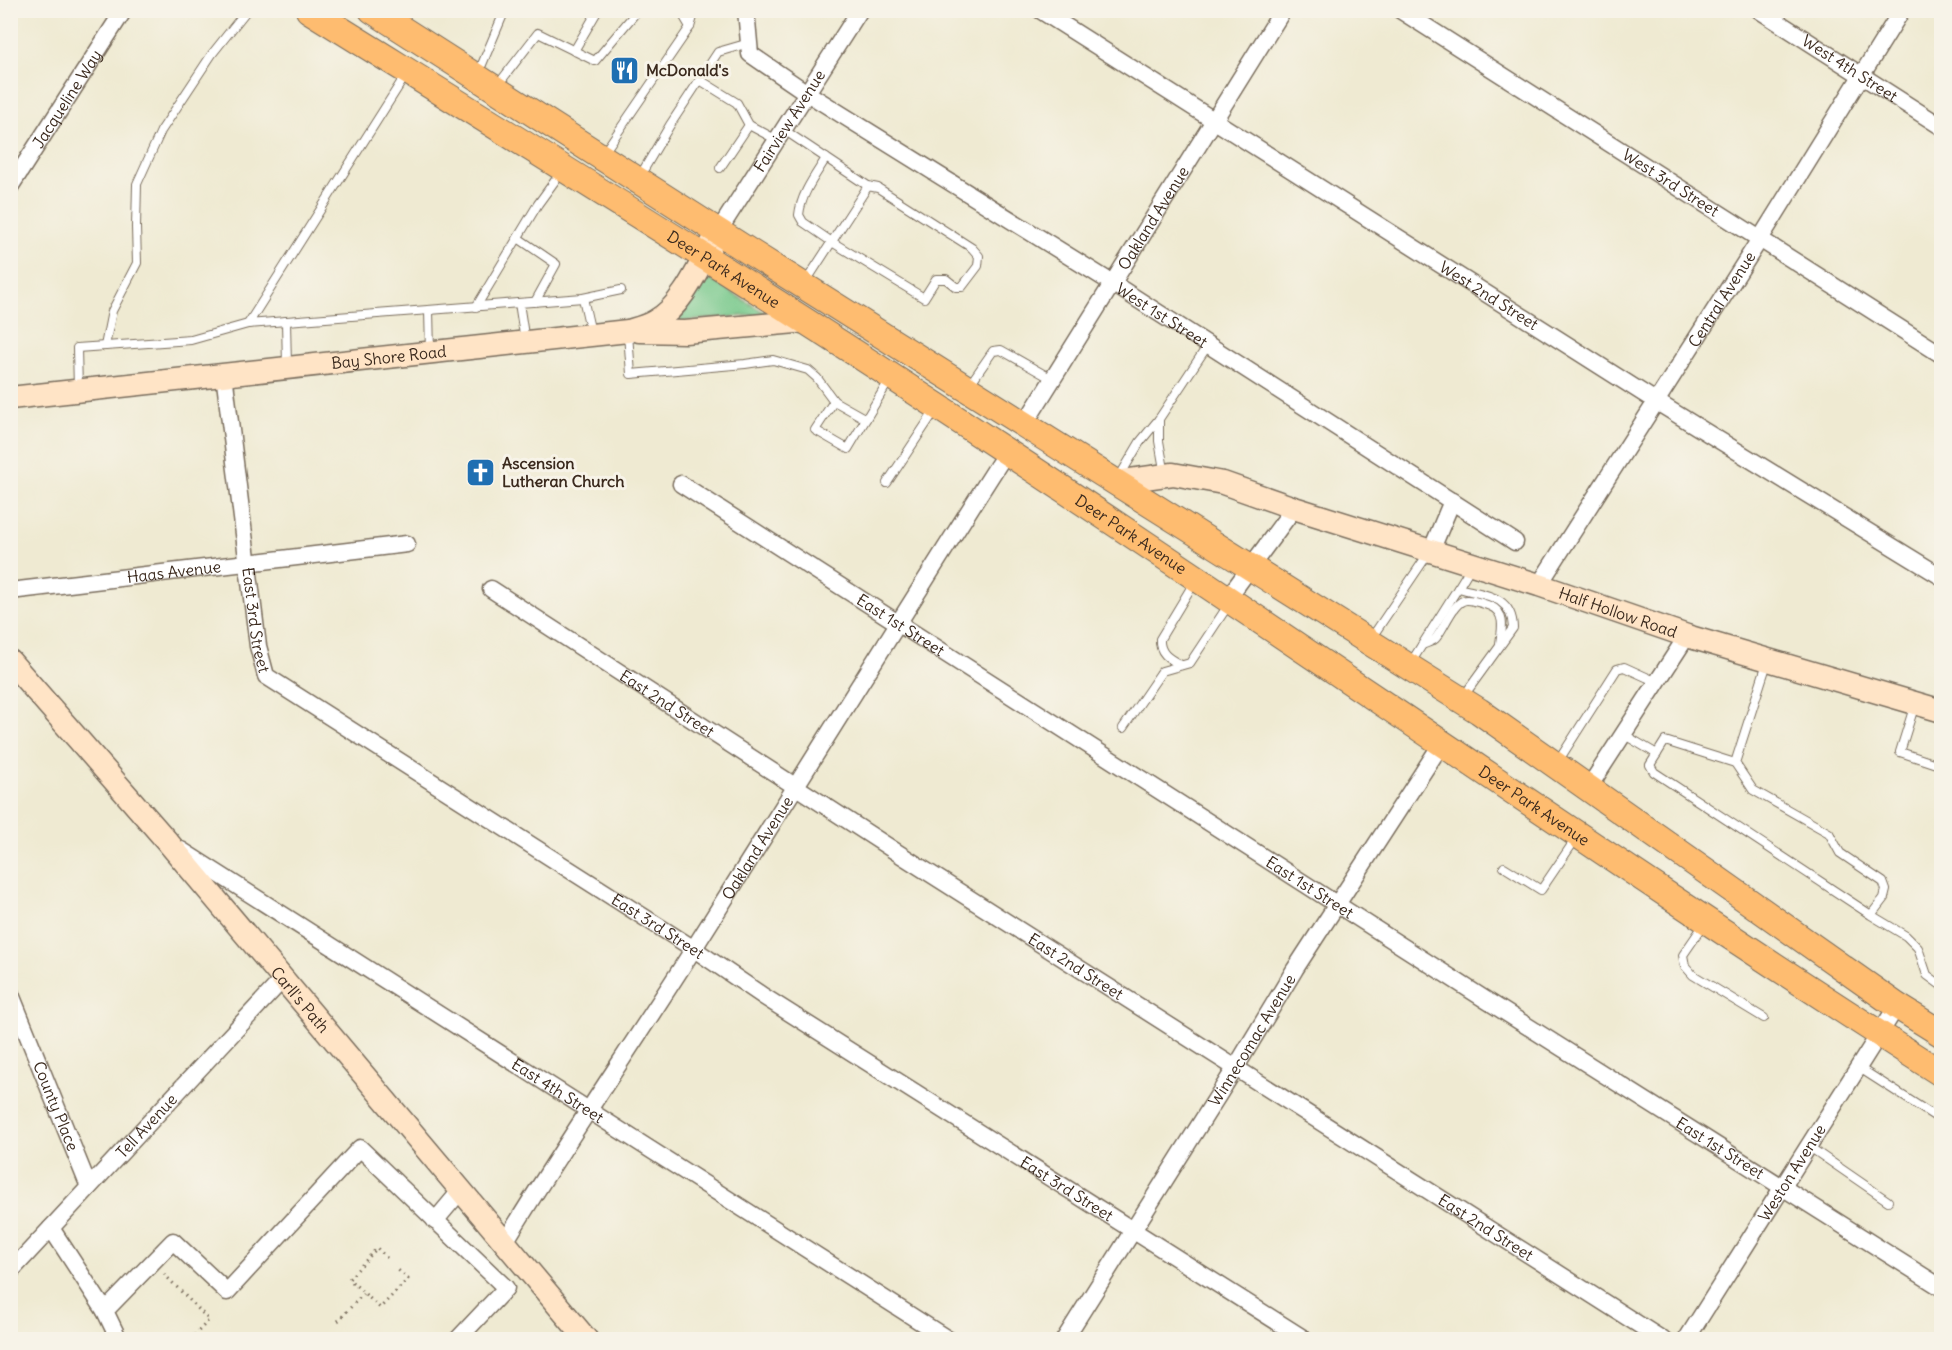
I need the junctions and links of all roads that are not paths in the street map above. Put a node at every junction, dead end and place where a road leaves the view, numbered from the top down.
1 (124, 10) edge
2 (247, 10) edge
3 (309, 10) edge
4 (372, 10) edge
5 (505, 10) edge
6 (598, 10) edge
7 (638, 10) edge
8 (680, 10) edge
9 (747, 10) edge
10 (861, 10) edge
11 (1040, 10) edge
12 (1283, 10) edge
13 (1400, 10) edge
14 (1759, 10) edge
15 (1902, 10) edge
16 (695, 11) edge
17 (690, 27) junction
18 (749, 43) junction
19 (574, 51) junction
20 (407, 71) junction
21 (1860, 75) junction
22 (700, 80) junction
23 (486, 83) junction
24 (807, 93) junction
25 (1214, 120) junction
26 (749, 125) junction
27 (1941, 127) edge
28 (780, 135) junction
29 (601, 157) junction
30 (826, 158) junction
31 (564, 168) junction
32 (720, 168) dead end
33 (637, 180) junction
34 (868, 186) junction
35 (10, 187) edge
36 (718, 232) junction
37 (518, 238) junction
38 (1760, 239) junction
39 (832, 242) junction
40 (704, 256) junction
41 (1112, 283) junction
42 (803, 285) junction
43 (621, 290) dead end
44 (583, 298) junction
45 (535, 302) junction
46 (519, 303) junction
47 (476, 307) junction
48 (429, 310) junction
49 (286, 321) junction
50 (807, 321) junction
51 (248, 324) junction
52 (628, 331) junction
53 (591, 335) junction
54 (525, 342) junction
55 (1208, 345) junction
56 (105, 346) junction
57 (430, 351) junction
58 (1941, 355) edge
59 (287, 367) junction
60 (224, 374) junction
61 (892, 376) junction
62 (1052, 379) junction
63 (967, 389) junction
64 (78, 390) junction
65 (10, 398) edge
66 (834, 401) junction
67 (1657, 402) junction
68 (937, 406) junction
69 (866, 419) junction
70 (1159, 419) junction
71 (1024, 425) junction
72 (1007, 452) junction
73 (1165, 475) junction
74 (1116, 482) junction
75 (887, 483) dead end
76 (681, 484) dead end
77 (1452, 501) junction
78 (1294, 508) junction
79 (1515, 542) dead end
80 (407, 544) dead end
81 (1431, 551) junction
82 (246, 564) junction
83 (1472, 564) junction
84 (1250, 567) junction
85 (1941, 577) edge
86 (1197, 579) junction
87 (1539, 585) junction
88 (1458, 588) junction
89 (491, 589) dead end
90 (10, 591) edge
91 (1229, 600) junction
92 (896, 624) junction
93 (1687, 636) junction
94 (1369, 641) junction
95 (1422, 645) junction
96 (1500, 647) junction
97 (1768, 660) junction
98 (10, 661) edge
99 (1181, 665) junction
100 (1408, 666) junction
101 (1657, 682) junction
102 (1461, 700) junction
103 (1916, 704) junction
104 (1941, 711) edge
105 (1123, 728) dead end
106 (1623, 734) junction
107 (1442, 743) junction
108 (1657, 754) junction
109 (1735, 763) junction
110 (1556, 765) junction
111 (1941, 766) edge
112 (796, 787) junction
113 (1589, 787) junction
114 (1579, 834) junction
115 (166, 840) junction
116 (1504, 867) dead end
117 (1337, 904) junction
118 (1870, 915) junction
119 (1707, 920) junction
120 (694, 949) junction
121 (282, 980) junction
122 (1941, 986) edge
123 (10, 992) edge
124 (1897, 1006) junction
125 (1764, 1018) dead end
126 (1878, 1033) junction
127 (1941, 1034) edge
128 (1236, 1067) junction
129 (1857, 1067) junction
130 (1941, 1074) edge
131 (588, 1111) junction
132 (1941, 1121) edge
133 (1808, 1146) junction
134 (89, 1187) junction
135 (1782, 1187) junction
136 (461, 1190) junction
137 (1888, 1201) dead end
138 (435, 1221) junction
139 (51, 1228) junction
140 (1132, 1229) junction
141 (505, 1242) junction
142 (10, 1272) edge
143 (1941, 1288) edge
144 (105, 1311) junction
145 (119, 1340) edge
146 (457, 1340) edge
147 (587, 1340) edge
148 (949, 1340) edge
149 (1064, 1340) edge
150 (1306, 1340) edge
151 (1663, 1340) edge
152 (1686, 1340) edge

1 - 35 street, Jacqueline Way
2 - 56 lane
3 - 20 main road, Deer Park Avenue
4 - 23 main road, Deer Park Avenue
5 - 23 lane
6 - 19 lane
7 - 19 lane
8 - 17 lane
9 - 18 street
10 - 24 street, Fairview Avenue
11 - 25 street, West 2nd Street
12 - 25 street, Oakland Avenue
13 - 38 street, West 3rd Street
14 - 21 street, West 4th Street
15 - 21 street, Central Avenue
16 - 17 lane
17 - 29 lane
18 - 22 lane
18 - 24 street, West 1st Street
19 - 23 lane
20 - 31 main road, Deer Park Avenue
20 - 51 lane
21 - 27 street, West 4th Street
21 - 38 street, Central Avenue
22 - 26 lane
22 - 33 lane
23 - 29 main road, Deer Park Avenue
24 - 28 street, Fairview Avenue
24 - 41 street, West 1st Street
25 - 41 street, Oakland Avenue
25 - 67 street, West 2nd Street
26 - 28 lane
26 - 32 lane
28 - 30 lane
28 - 36 street, Fairview Avenue
29 - 33 main road, Deer Park Avenue
30 - 34 lane
30 - 39 lane
31 - 37 lane
31 - 40 main road, Deer Park Avenue
33 - 36 main road, Deer Park Avenue
34 - 39 lane
34 - 39 lane
36 - 40 street, Bay Shore Road
36 - 42 main road, Deer Park Avenue
37 - 45 lane
37 - 47 lane
38 - 58 street, West 3rd Street
38 - 67 street, Central Avenue
39 - 42 lane
40 - 50 main road, Deer Park Avenue
40 - 52 street, Bay Shore Road
41 - 55 street, West 1st Street
41 - 62 street, Oakland Avenue
42 - 63 main road, Deer Park Avenue
43 - 44 lane
44 - 45 lane
44 - 53 lane
45 - 46 lane
46 - 47 lane
46 - 54 lane
47 - 48 lane
48 - 49 lane
48 - 57 lane
49 - 51 lane
49 - 59 lane
50 - 52 street
50 - 61 main road, Deer Park Avenue
51 - 56 lane
52 - 53 street, Bay Shore Road
52 - 66 lane
53 - 54 street, Bay Shore Road
54 - 57 street, Bay Shore Road
55 - 70 lane
55 - 77 street, West 1st Street
56 - 64 lane
57 - 59 street, Bay Shore Road
59 - 60 street, Bay Shore Road
60 - 64 street, Bay Shore Road
60 - 82 street, East 3rd Street
61 - 68 main road, Deer Park Avenue
61 - 69 lane
62 - 63 lane
62 - 71 street, Oakland Avenue
63 - 71 main road, Deer Park Avenue
64 - 65 street, Bay Shore Road
66 - 69 lane
66 - 69 lane
67 - 85 street, West 2nd Street
67 - 87 street, Central Avenue
68 - 72 main road, Deer Park Avenue
68 - 75 lane
70 - 73 lane
70 - 74 lane
71 - 74 main road, Deer Park Avenue
72 - 86 main road, Deer Park Avenue
72 - 92 street, Oakland Avenue
73 - 74 street, Half Hollow Road
73 - 78 street, Half Hollow Road
74 - 84 main road, Deer Park Avenue
76 - 92 street, East 1st Street
77 - 79 street, West 1st Street
77 - 81 street
78 - 81 street, Half Hollow Road
78 - 84 street
80 - 82 street, Haas Avenue
81 - 83 street, Half Hollow Road
81 - 94 lane
82 - 90 street, Haas Avenue
82 - 120 street, East 3rd Street
83 - 87 street, Half Hollow Road
83 - 88 lane
84 - 91 street
84 - 94 main road, Deer Park Avenue
86 - 91 main road, Deer Park Avenue
86 - 99 lane
87 - 93 street, Half Hollow Road
88 - 95 lane
88 - 96 lane
89 - 112 street, East 2nd Street
91 - 99 lane
91 - 107 main road, Deer Park Avenue
92 - 112 street, Oakland Avenue
92 - 117 street, East 1st Street
93 - 97 street, Half Hollow Road
93 - 101 street
94 - 100 main road, Deer Park Avenue
95 - 96 lane
95 - 100 lane
96 - 102 lane
97 - 103 street, Half Hollow Road
97 - 109 lane
98 - 115 street, Carll's Path
99 - 105 lane
100 - 102 main road, Deer Park Avenue
101 - 106 street
101 - 110 lane
102 - 110 main road, Deer Park Avenue
103 - 104 street, Half Hollow Road
103 - 111 lane
106 - 108 lane
106 - 113 street
107 - 114 main road, Deer Park Avenue
107 - 117 street, Winnecomac Avenue
108 - 109 lane
108 - 118 lane
109 - 118 lane
110 - 113 main road, Deer Park Avenue
112 - 120 street, Oakland Avenue
112 - 128 street, East 2nd Street
113 - 124 main road, Deer Park Avenue
114 - 116 lane
114 - 119 main road, Deer Park Avenue
115 - 121 street, Carll's Path
115 - 131 street, East 4th Street
117 - 128 street, Winnecomac Avenue
117 - 135 street, East 1st Street
118 - 122 lane
119 - 125 lane
119 - 126 main road, Deer Park Avenue
120 - 131 street, Oakland Avenue
120 - 140 street, East 3rd Street
121 - 134 street, Tell Avenue
121 - 136 street, Carll's Path
123 - 134 street, County Place
124 - 126 street, Weston Avenue
124 - 127 main road, Deer Park Avenue
126 - 129 street, Weston Avenue
126 - 130 main road, Deer Park Avenue
128 - 140 street, Winnecomac Avenue
128 - 151 street, East 2nd Street
129 - 132 lane
129 - 133 street, Weston Avenue
131 - 141 street, Oakland Avenue
131 - 148 street, East 4th Street
133 - 135 street, Weston Avenue
133 - 137 lane
134 - 139 street, Tell Avenue
135 - 143 street, East 1st Street
135 - 152 street, Weston Avenue
136 - 138 street
136 - 141 street, Carll's Path
138 - 144 street
138 - 146 street
139 - 142 street, Tell Avenue
139 - 144 street
140 - 149 street, Winnecomac Avenue
140 - 150 street, East 3rd Street
141 - 147 street, Carll's Path
144 - 145 street

